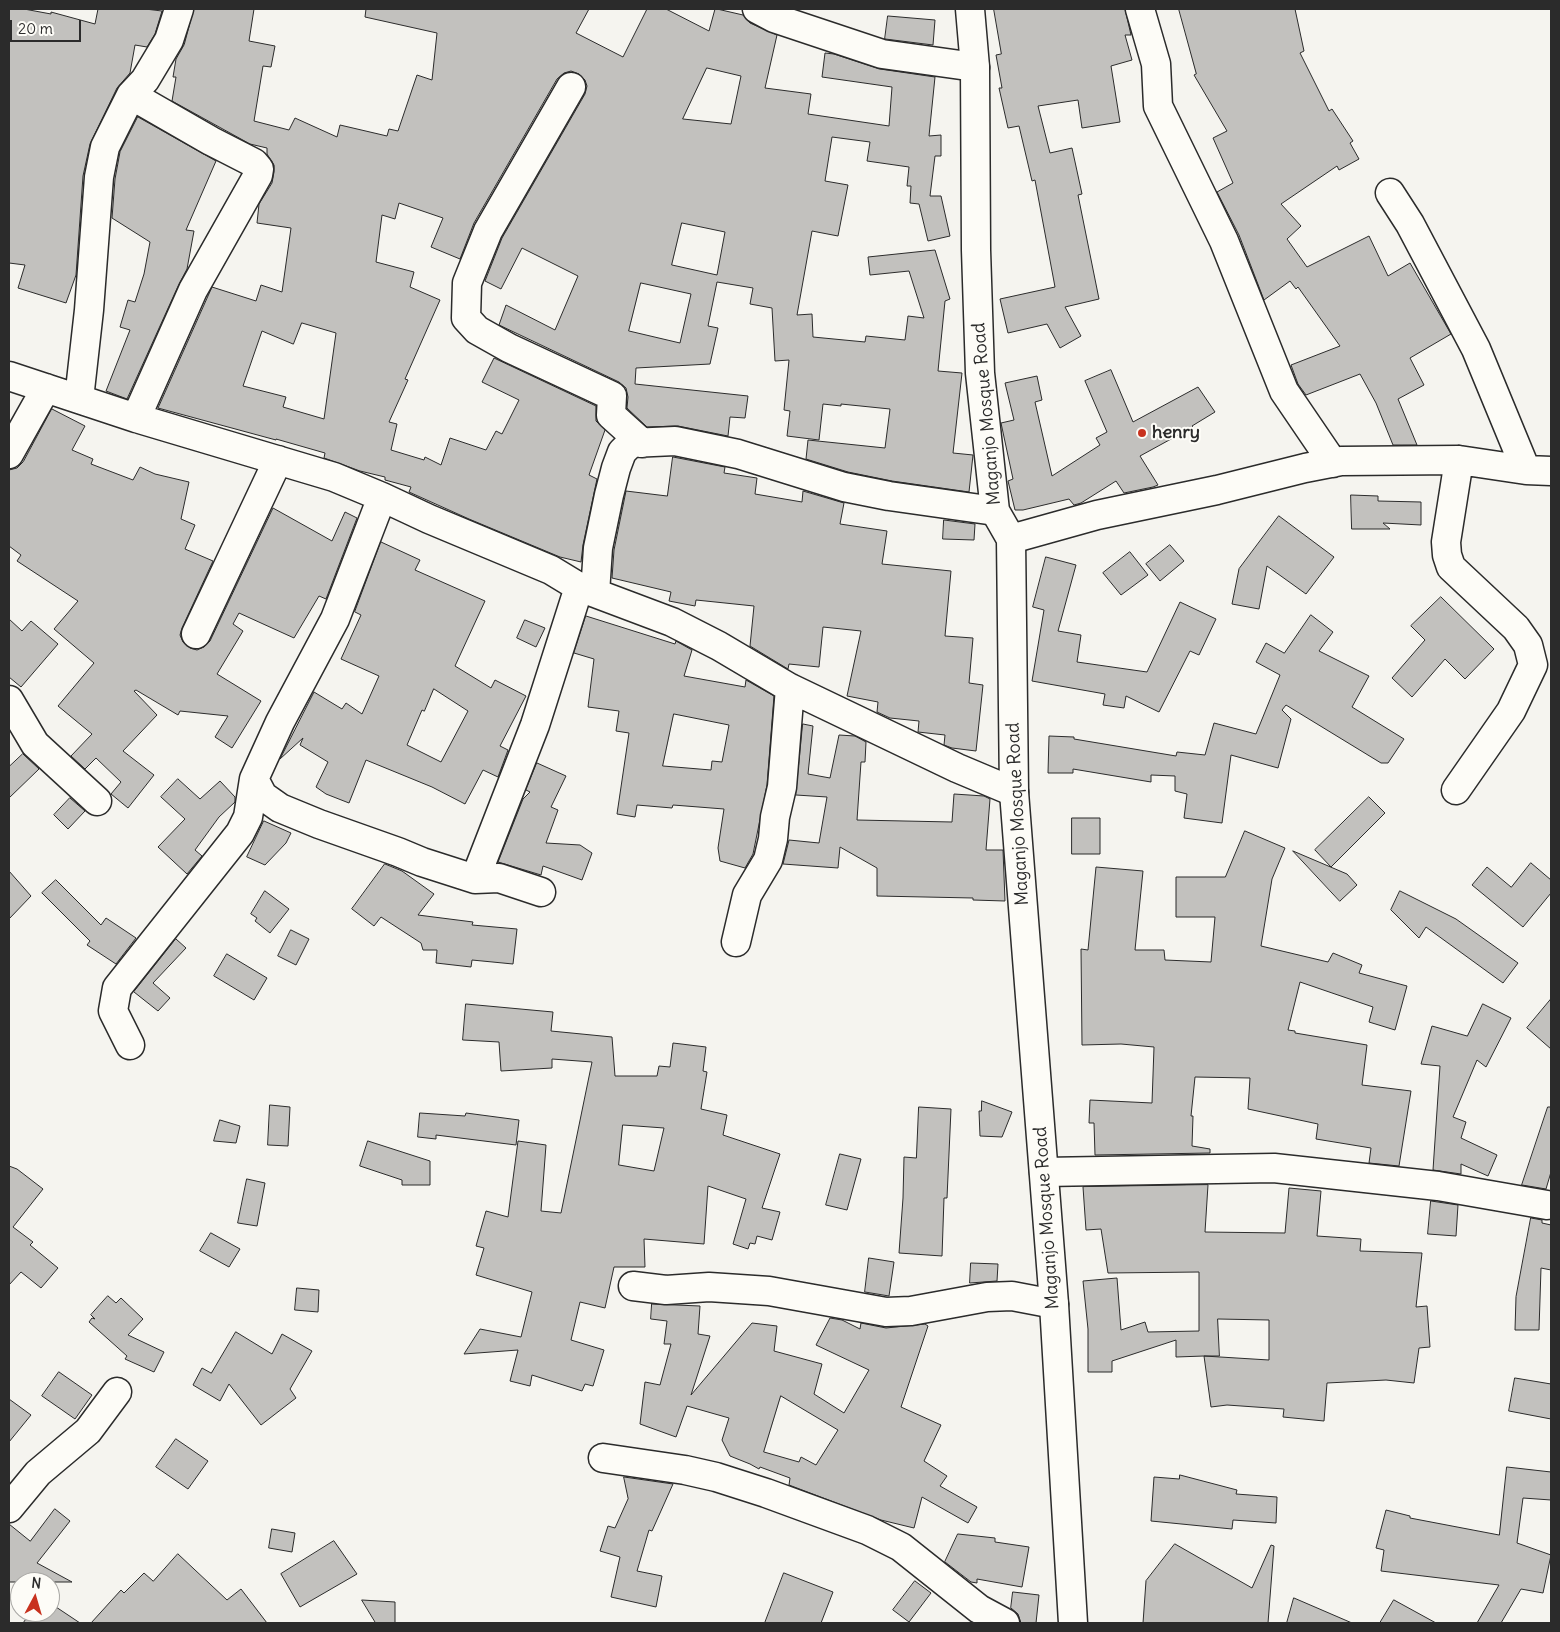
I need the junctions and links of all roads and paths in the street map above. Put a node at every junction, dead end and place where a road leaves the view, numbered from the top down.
1 (179, 9) edge
2 (757, 9) edge
3 (970, 9) edge
4 (1140, 9) edge
5 (975, 67) junction
6 (570, 87) dead end
7 (131, 95) junction
8 (1390, 193) dead end
9 (9, 376) edge
10 (46, 388) junction
11 (79, 399) junction
12 (136, 418) junction
13 (642, 443) junction
14 (9, 454) edge
15 (278, 460) junction
16 (1459, 460) junction
17 (1333, 463) junction
18 (1539, 471) edge
19 (382, 497) junction
20 (995, 511) junction
21 (1011, 539) junction
22 (587, 590) junction
23 (196, 634) dead end
24 (790, 688) junction
25 (9, 700) edge
26 (254, 779) junction
27 (1456, 790) dead end
28 (1014, 792) junction
29 (97, 801) dead end
30 (475, 878) junction
31 (541, 892) dead end
32 (736, 942) dead end
33 (130, 1046) dead end
34 (1044, 1172) junction
35 (1547, 1205) dead end
36 (633, 1286) dead end
37 (1054, 1304) junction
38 (118, 1392) dead end
39 (603, 1458) dead end
40 (9, 1508) edge
41 (1005, 1623) edge
42 (1073, 1623) edge

1 - 7 street
2 - 5 street
3 - 5 street, Maganjo Mosque Road
4 - 17 street
5 - 20 street, Maganjo Mosque Road
6 - 13 street
7 - 11 street
7 - 12 street
8 - 18 street
9 - 10 street
10 - 11 street
10 - 14 street
11 - 12 street
12 - 15 street
13 - 20 street
13 - 22 street
15 - 19 street
15 - 23 street
16 - 17 street
16 - 18 street
16 - 27 street
17 - 21 street
19 - 22 street
19 - 26 street
20 - 21 street, Maganjo Mosque Road
21 - 28 street, Maganjo Mosque Road
22 - 24 street
22 - 30 street
24 - 28 street
24 - 32 street
25 - 29 street
26 - 30 street
26 - 33 street
28 - 34 street, Maganjo Mosque Road
30 - 31 street
34 - 35 street
34 - 37 street, Maganjo Mosque Road
36 - 37 street
37 - 42 street, Maganjo Mosque Road
38 - 40 street
39 - 41 street

